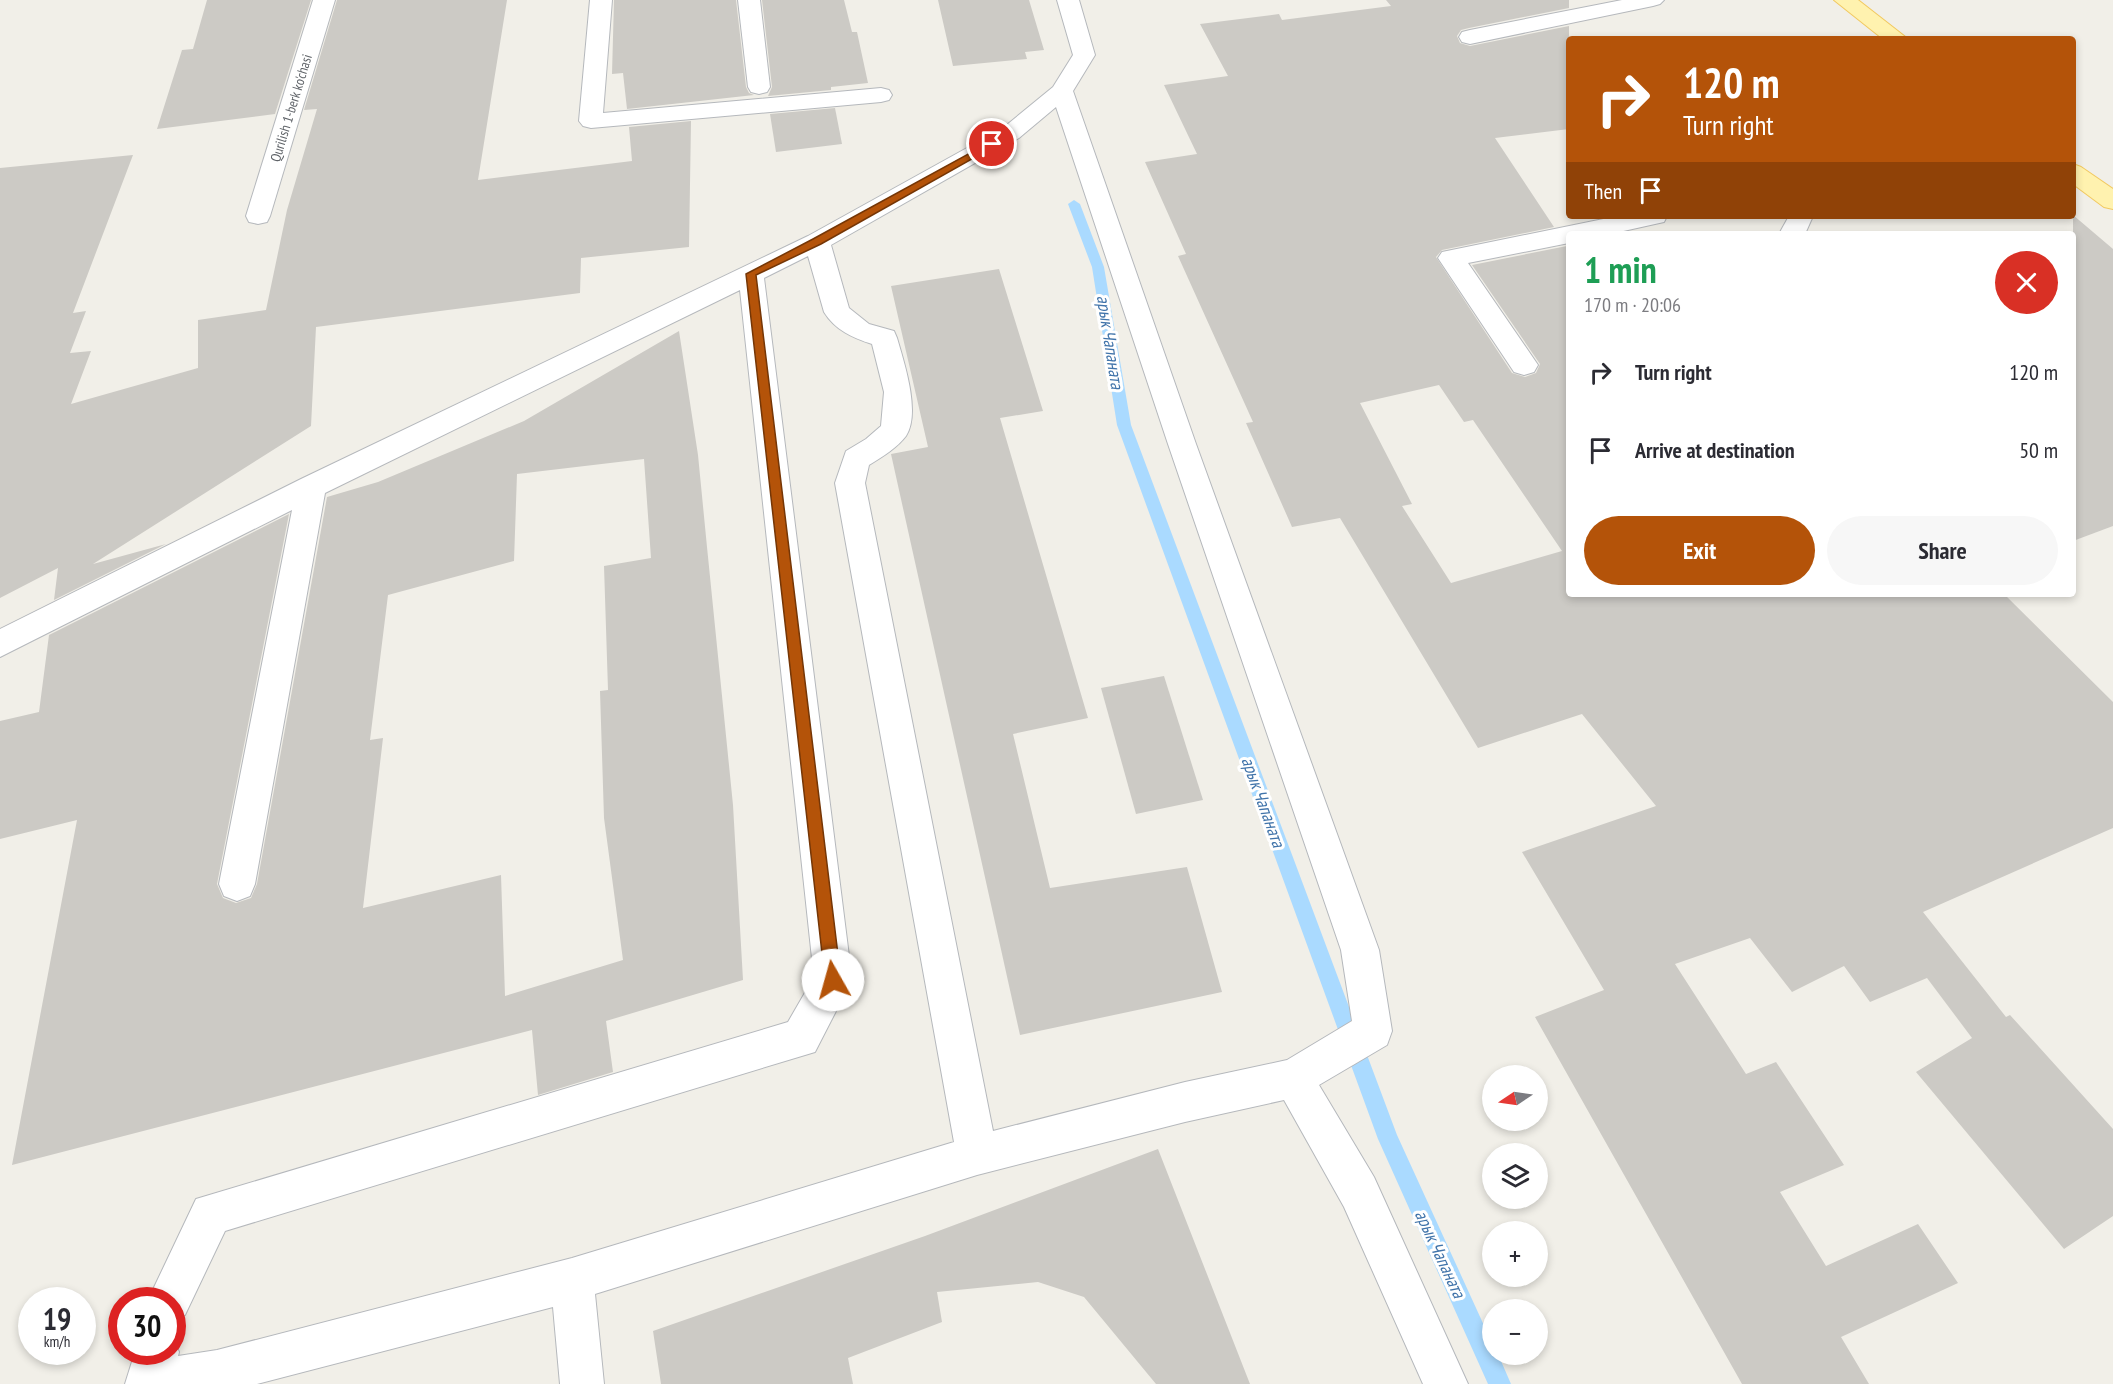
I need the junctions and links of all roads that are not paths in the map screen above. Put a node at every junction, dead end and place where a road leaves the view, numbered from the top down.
1 (324, 0) edge
2 (600, 0) edge
3 (749, 0) edge
4 (1068, 0) edge
5 (1653, 0) edge
6 (1845, 0) edge
7 (1893, 36) edge
8 (1470, 37) dead end
9 (759, 87) dead end
10 (1062, 91) junction
11 (881, 95) dead end
12 (2076, 174) edge
13 (2113, 201) edge
14 (258, 216) dead end
15 (1640, 219) edge
16 (1585, 231) edge
17 (1566, 235) edge
18 (817, 242) junction
19 (751, 274) junction
20 (1524, 365) dead end
21 (311, 487) junction
22 (0, 644) edge
23 (237, 884) dead end
24 (1298, 1076) junction
25 (977, 1155) junction
26 (572, 1280) junction
27 (176, 1287) edge
28 (153, 1365) edge
29 (148, 1384) edge
30 (582, 1384) edge
31 (1446, 1384) edge

1 - 14 street, Qurilish 1-berk ko'chasi
2 - 11 street
3 - 9 street
4 - 10 street
5 - 8 street
6 - 7 main road
10 - 18 street
10 - 24 street
12 - 13 main road
15 - 16 street
17 - 20 street
18 - 19 street
18 - 25 street
19 - 21 street
19 - 27 street
21 - 22 street
21 - 23 street
24 - 25 street
24 - 31 street
25 - 26 street
26 - 29 street
26 - 30 street
28 - 29 street

